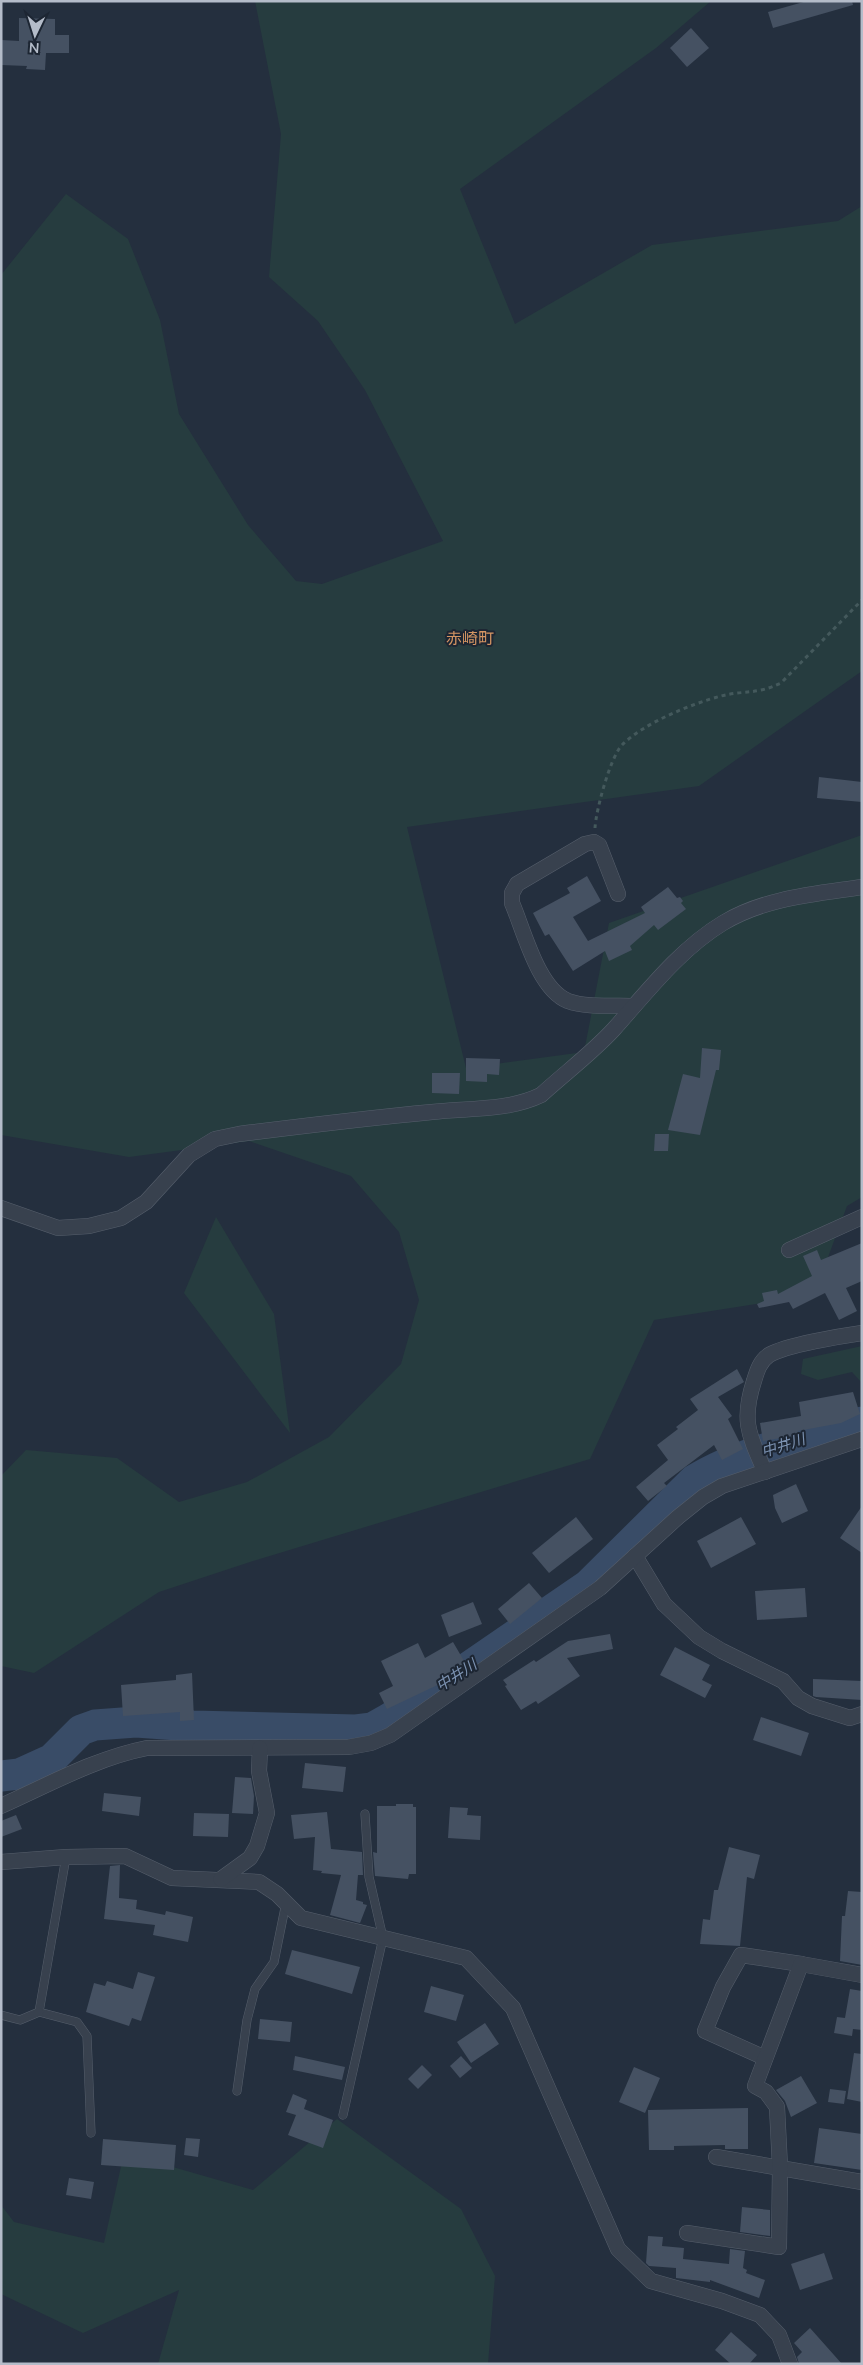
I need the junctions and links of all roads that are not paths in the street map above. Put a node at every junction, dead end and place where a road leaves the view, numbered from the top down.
1 (862, 887) edge
2 (618, 894) dead end
3 (633, 1006) junction
4 (1, 1208) edge
5 (862, 1217) edge
6 (789, 1250) dead end
7 (862, 1333) edge
8 (862, 1439) edge
9 (763, 1468) junction
10 (635, 1556) junction
11 (862, 1714) edge
12 (260, 1748) junction
13 (1, 1806) edge
14 (365, 1814) dead end
15 (66, 1857) junction
16 (1, 1862) edge
17 (221, 1879) junction
18 (286, 1903) junction
19 (383, 1938) junction
20 (801, 1964) junction
21 (862, 1975) edge
22 (39, 2012) junction
23 (1, 2015) edge
24 (765, 2058) junction
25 (236, 2091) dead end
26 (343, 2115) dead end
27 (91, 2133) dead end
28 (716, 2157) dead end
29 (780, 2167) junction
30 (862, 2182) edge
31 (687, 2233) dead end
32 (790, 2364) edge

1 - 3 street
2 - 3 street
3 - 4 street
5 - 6 street
7 - 9 street
8 - 9 street
9 - 10 street
10 - 11 street
10 - 12 street
12 - 13 street
12 - 17 street
14 - 19 lane
15 - 16 street
15 - 17 street
15 - 22 lane
17 - 18 street
18 - 19 street
18 - 25 lane
19 - 26 lane
19 - 32 street
20 - 21 street
20 - 24 street
20 - 24 street
22 - 23 lane
22 - 27 lane
24 - 29 street
28 - 29 street
29 - 30 street
29 - 31 street

